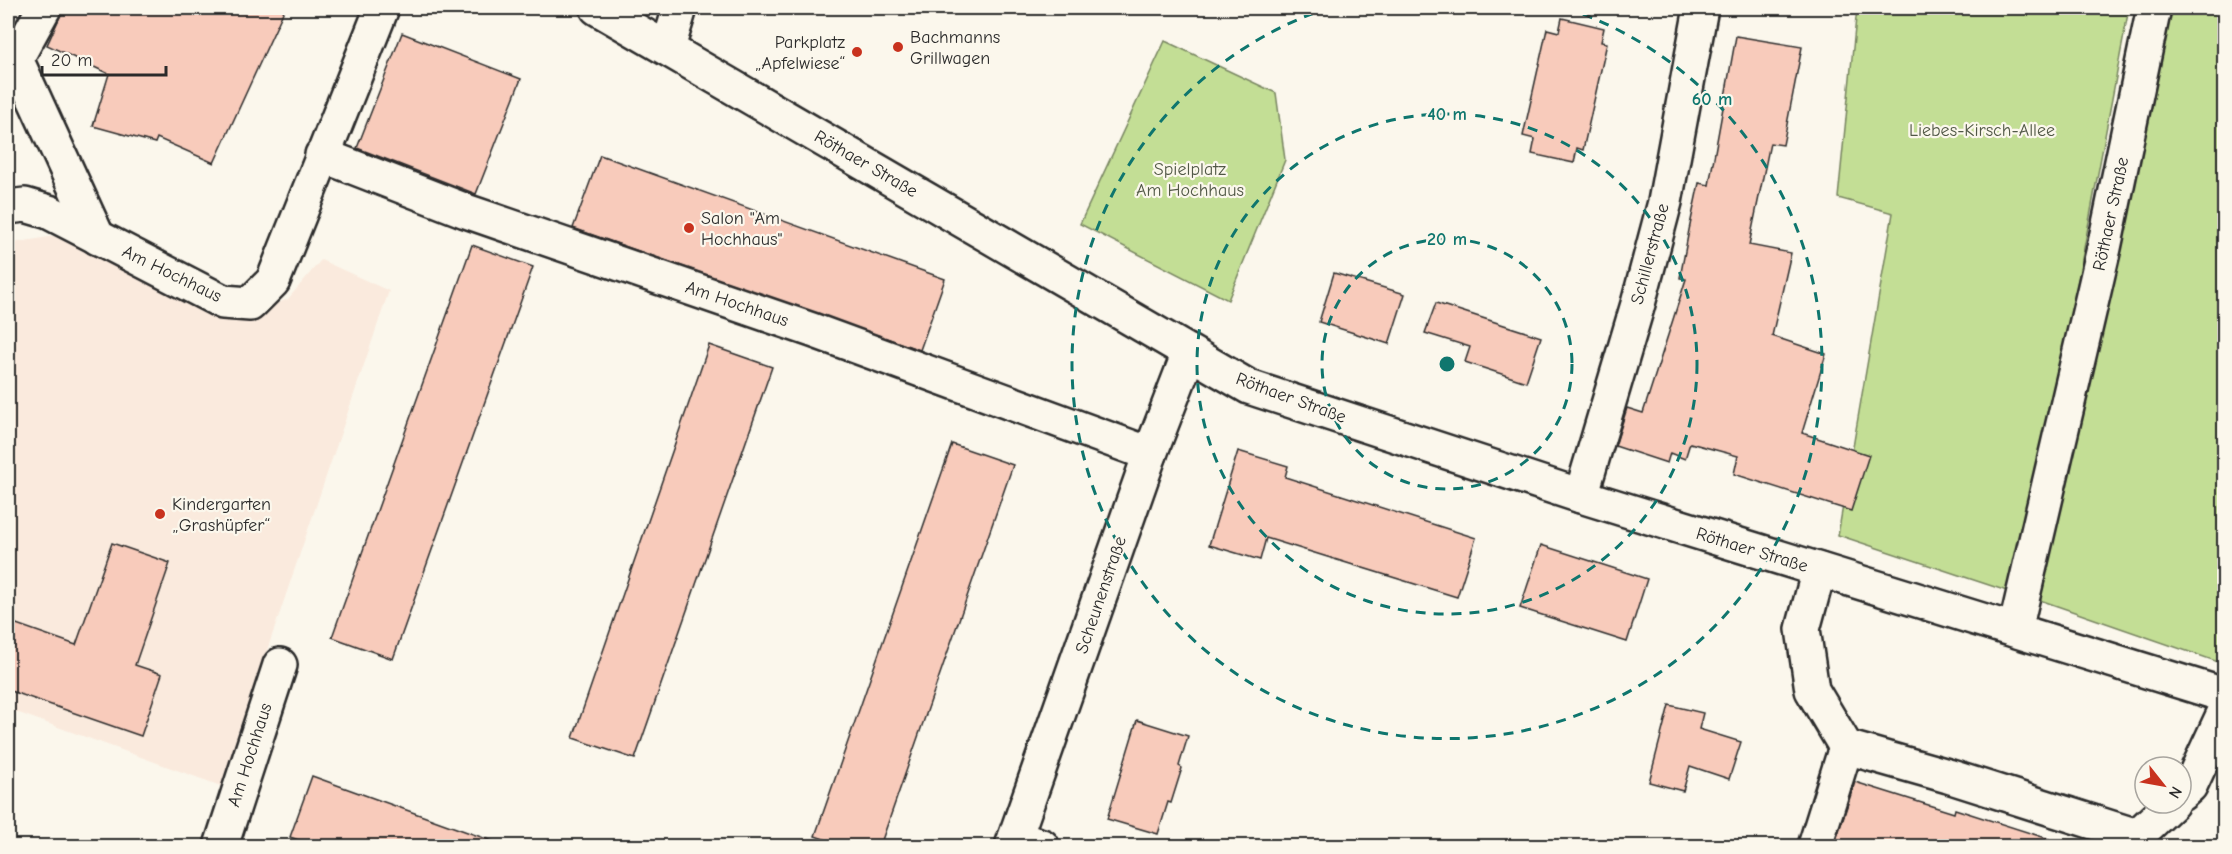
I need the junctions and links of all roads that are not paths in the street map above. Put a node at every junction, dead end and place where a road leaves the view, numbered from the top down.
1 (44, 8) edge
2 (382, 8) edge
3 (597, 8) edge
4 (680, 8) edge
5 (1701, 8) edge
6 (2154, 8) edge
7 (668, 48) junction
8 (322, 156) junction
9 (8, 207) edge
10 (98, 238) junction
11 (1189, 353) junction
12 (1150, 454) junction
13 (1581, 496) junction
14 (1819, 570) junction
15 (2015, 630) junction
16 (280, 664) dead end
17 (2224, 695) edge
18 (2224, 713) edge
19 (1846, 747) junction
20 (2193, 780) edge
21 (2159, 815) edge
22 (1023, 844) edge
23 (221, 846) edge
24 (1815, 846) edge

1 - 10 street
2 - 8 street, Am Hochhaus
3 - 7 street, Röthaer Straße
4 - 7 street
5 - 13 street, Schillerstraße
6 - 15 street, Röthaer Straße
7 - 11 street, Röthaer Straße
8 - 10 street, Am Hochhaus
8 - 12 street, Am Hochhaus
9 - 10 street, Am Hochhaus
11 - 12 street, Scheunenstraße
11 - 13 street, Röthaer Straße
12 - 22 street, Scheunenstraße
13 - 14 street, Röthaer Straße
14 - 15 street, Röthaer Straße
14 - 19 street
15 - 17 street, Röthaer Straße
16 - 23 street, Am Hochhaus
18 - 20 street
19 - 21 street
19 - 24 street

